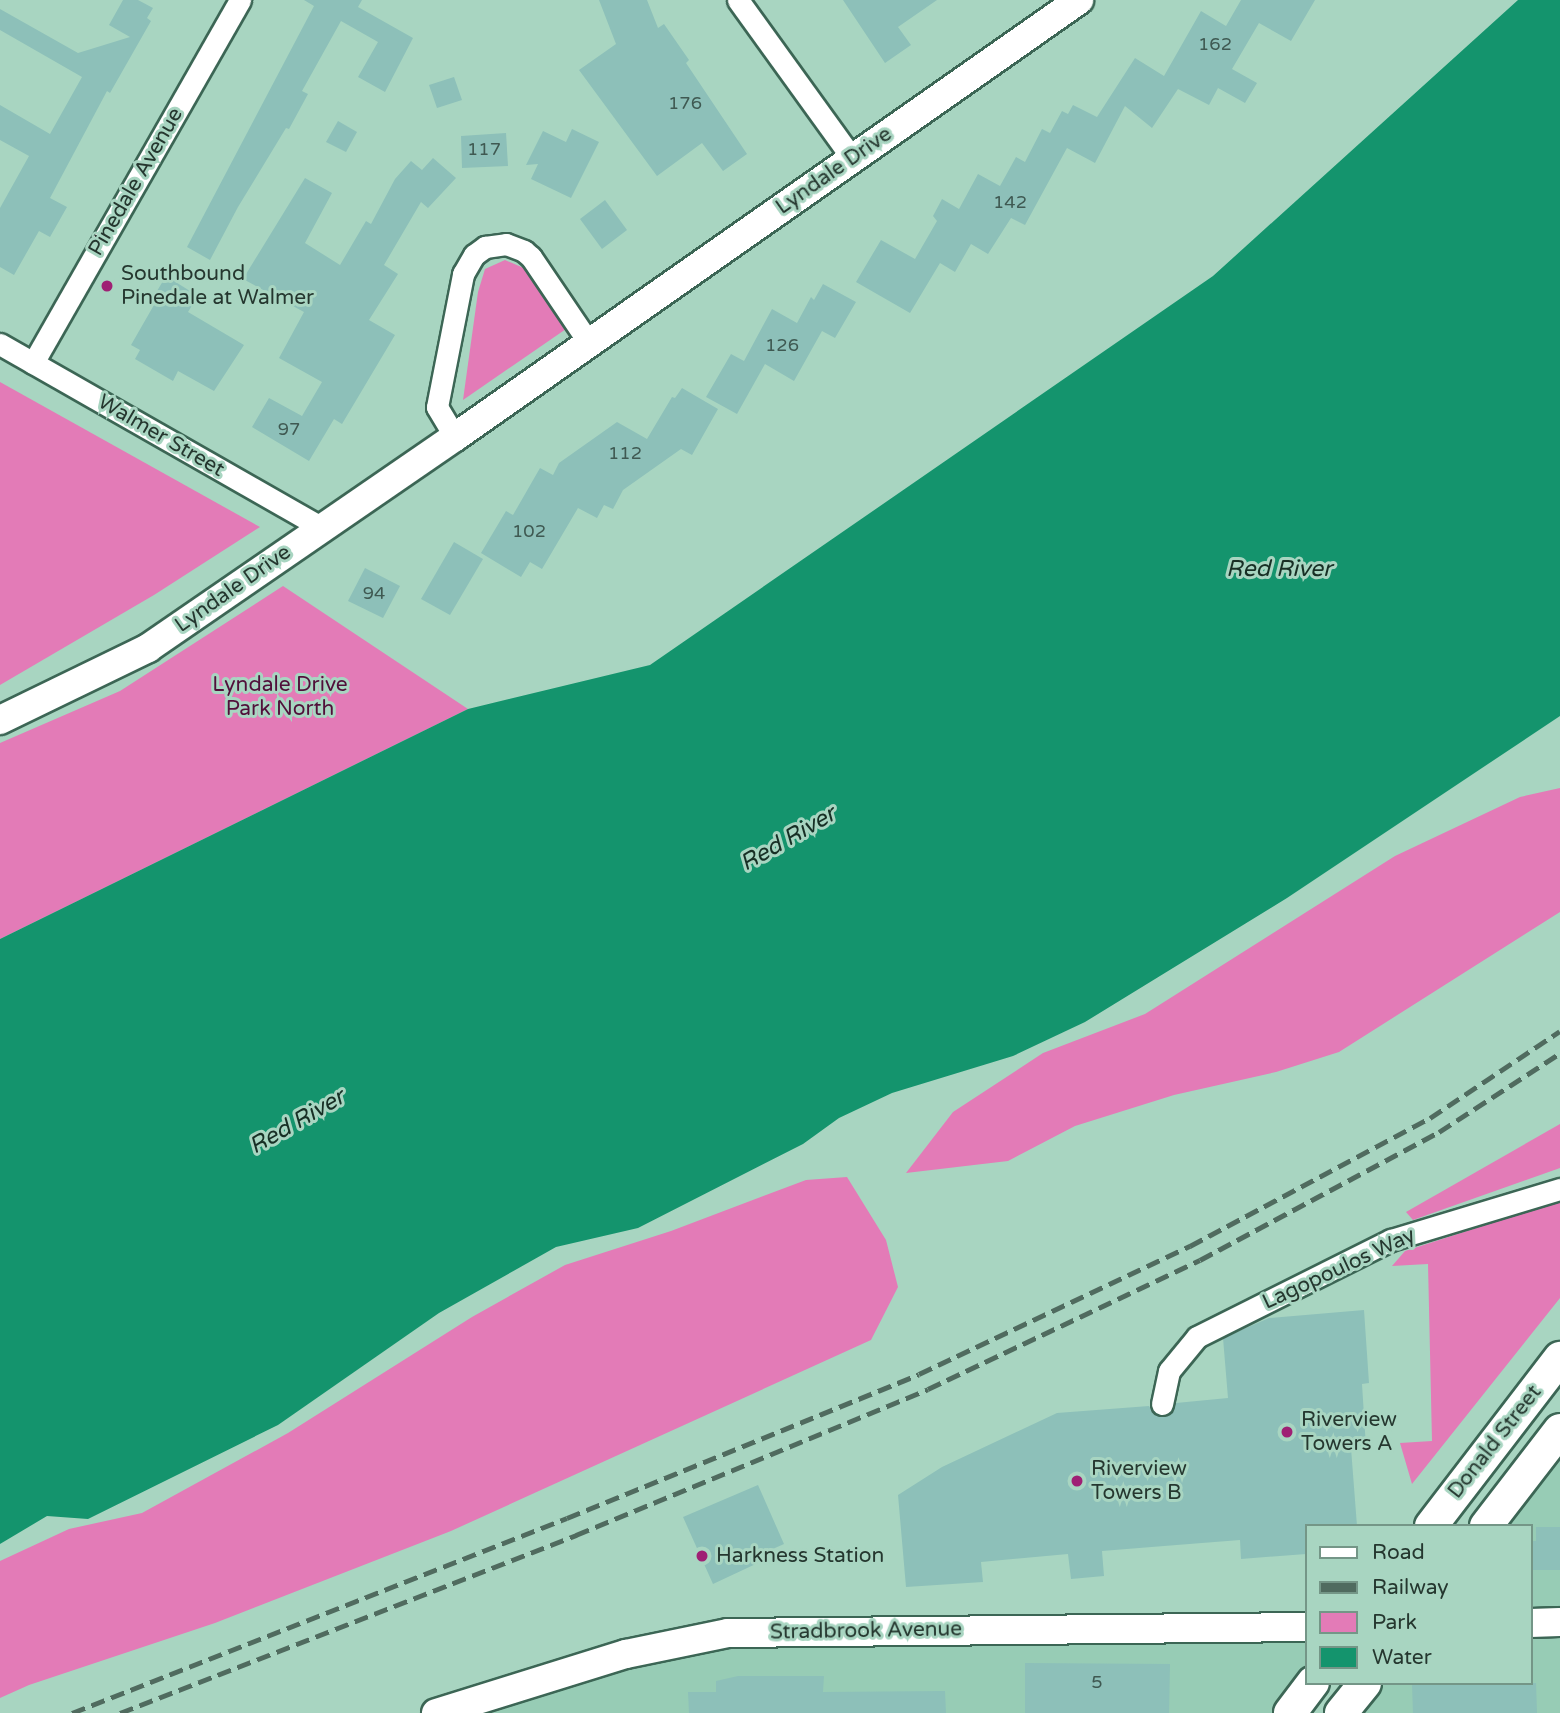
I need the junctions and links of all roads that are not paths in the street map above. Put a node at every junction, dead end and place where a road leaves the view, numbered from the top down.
1 (240, 0) edge
2 (738, 0) edge
3 (1079, 0) edge
4 (852, 158) junction
5 (589, 343) junction
6 (0, 344) edge
7 (33, 363) junction
8 (455, 437) junction
9 (322, 528) junction
10 (0, 720) edge
11 (1560, 1188) edge
12 (1560, 1358) edge
13 (1162, 1405) dead end
14 (1560, 1430) edge
15 (1433, 1524) edge
16 (1488, 1524) edge
17 (1560, 1622) edge
18 (1532, 1623) edge
19 (1304, 1627) edge
20 (1311, 1685) edge
21 (1363, 1685) edge
22 (436, 1713) edge
23 (1290, 1713) edge
24 (1341, 1713) edge

1 - 7 street, Pinedale Avenue
2 - 4 street
3 - 4 street, Lyndale Drive
4 - 5 street, Lyndale Drive
5 - 8 street, Lyndale Drive
5 - 8 street
6 - 7 street, Walmer Street
7 - 9 street, Walmer Street
8 - 9 street, Lyndale Drive
9 - 10 street, Lyndale Drive
11 - 13 street, Lagopoulos Way
12 - 15 main road, Donald Street
14 - 16 main road, Donald Street
17 - 18 street
19 - 22 street, Stradbrook Avenue
20 - 23 main road
21 - 24 main road

